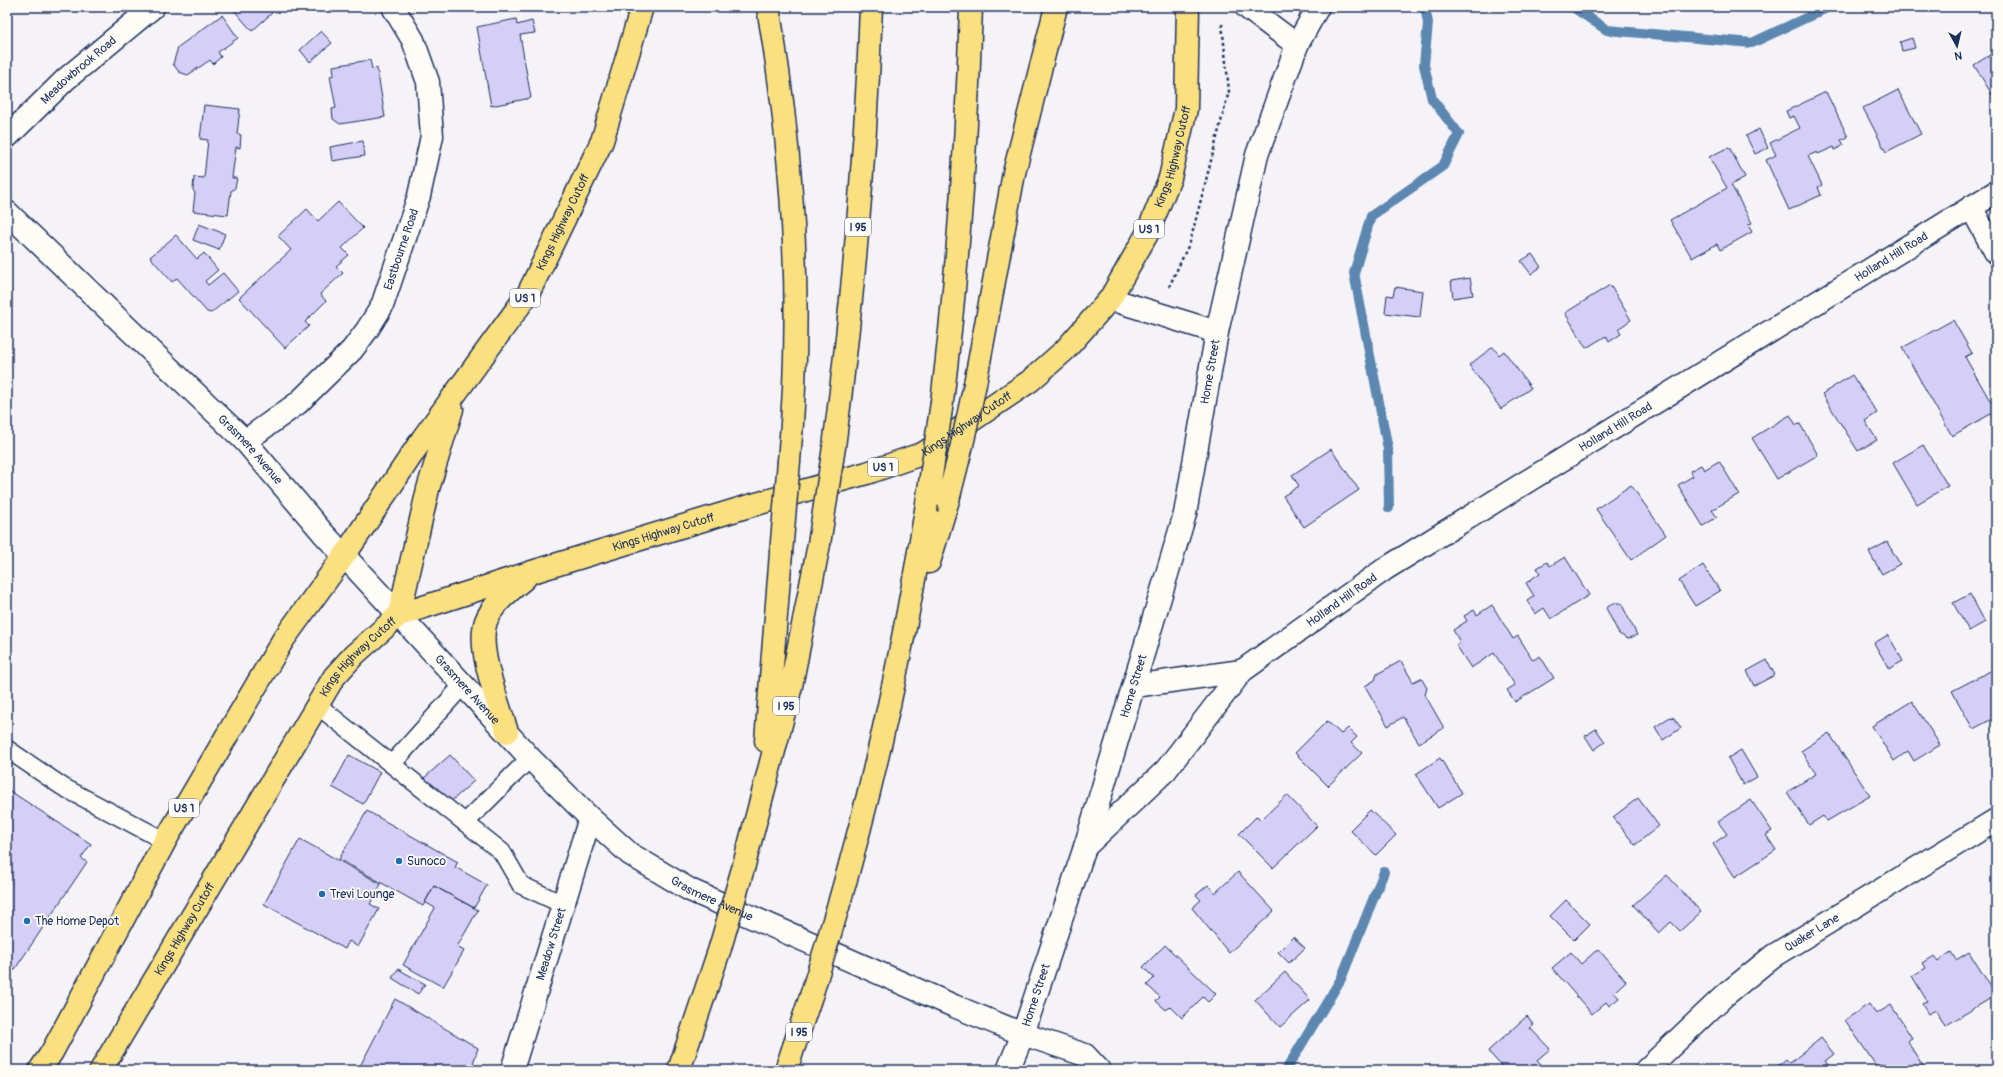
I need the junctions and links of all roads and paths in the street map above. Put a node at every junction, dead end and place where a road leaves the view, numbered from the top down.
1 (153, 7) edge
2 (393, 7) edge
3 (642, 7) edge
4 (768, 7) edge
5 (871, 7) edge
6 (971, 7) edge
7 (1056, 7) edge
8 (1188, 7) edge
9 (1246, 7) edge
10 (1318, 7) edge
11 (1222, 20) dead end
12 (1297, 45) junction
13 (7, 137) edge
14 (1996, 192) edge
15 (1971, 207) junction
16 (7, 212) edge
17 (1996, 253) edge
18 (1169, 287) dead end
19 (1110, 299) junction
20 (1217, 332) junction
21 (458, 390) junction
22 (245, 441) junction
23 (344, 556) junction
24 (532, 572) junction
25 (398, 615) junction
26 (901, 653) junction
27 (1242, 671) junction
28 (463, 685) junction
29 (1134, 686) junction
30 (317, 705) junction
31 (507, 732) junction
32 (7, 749) edge
33 (530, 758) junction
34 (392, 764) junction
35 (761, 805) junction
36 (590, 818) junction
37 (1996, 820) edge
38 (465, 823) junction
39 (165, 841) junction
40 (1084, 847) junction
41 (562, 904) junction
42 (1024, 1034) junction
43 (40, 1070) edge
44 (101, 1070) edge
45 (512, 1070) edge
46 (679, 1070) edge
47 (786, 1070) edge
48 (1008, 1070) edge
49 (1099, 1070) edge
50 (1646, 1070) edge

1 - 13 street, Meadowbrook Road
2 - 22 street, Eastbourne Road
3 - 21 main road, Kings Highway Cutoff / US 1
4 - 35 main road, bridge
5 - 35 main road, I 95, bridge
6 - 26 main road, I 95, bridge
7 - 26 main road, bridge
8 - 19 main road, Kings Highway Cutoff / US 1
9 - 12 street
10 - 12 street, Home Street
11 - 18 path
12 - 20 street, Home Street
14 - 15 street, Holland Hill Road
15 - 17 street
15 - 27 street, Holland Hill Road
16 - 22 street, Grasmere Avenue
19 - 20 street, Home Street
19 - 24 main road, Kings Highway Cutoff / US 1
20 - 29 street, Home Street
21 - 23 main road, Kings Highway Cutoff / US 1
21 - 25 main road
22 - 23 street, Grasmere Avenue
23 - 25 street, Grasmere Avenue
23 - 39 main road, Kings Highway Cutoff / US 1
24 - 25 main road, Kings Highway Cutoff / US 1
24 - 31 main road
25 - 28 street, Grasmere Avenue
25 - 30 main road, Kings Highway Cutoff / US 1
26 - 47 main road, I 95, bridge
27 - 29 street, Holland Hill Road
27 - 40 street, Holland Hill Road
28 - 31 street, Grasmere Avenue
28 - 34 lane
29 - 40 street, Home Street
30 - 34 lane
30 - 44 main road, Kings Highway Cutoff / US 1
31 - 33 street, Grasmere Avenue
32 - 39 lane
33 - 36 street, Grasmere Avenue
33 - 38 lane
34 - 38 lane
35 - 46 main road, I 95, bridge
36 - 41 street, Meadow Street
36 - 42 street, Grasmere Avenue
37 - 50 street, Quaker Lane
38 - 41 lane
39 - 43 main road, Kings Highway Cutoff / US 1
40 - 42 street, Home Street
41 - 45 street, Meadow Street
42 - 48 street
42 - 49 street, Grasmere Avenue

